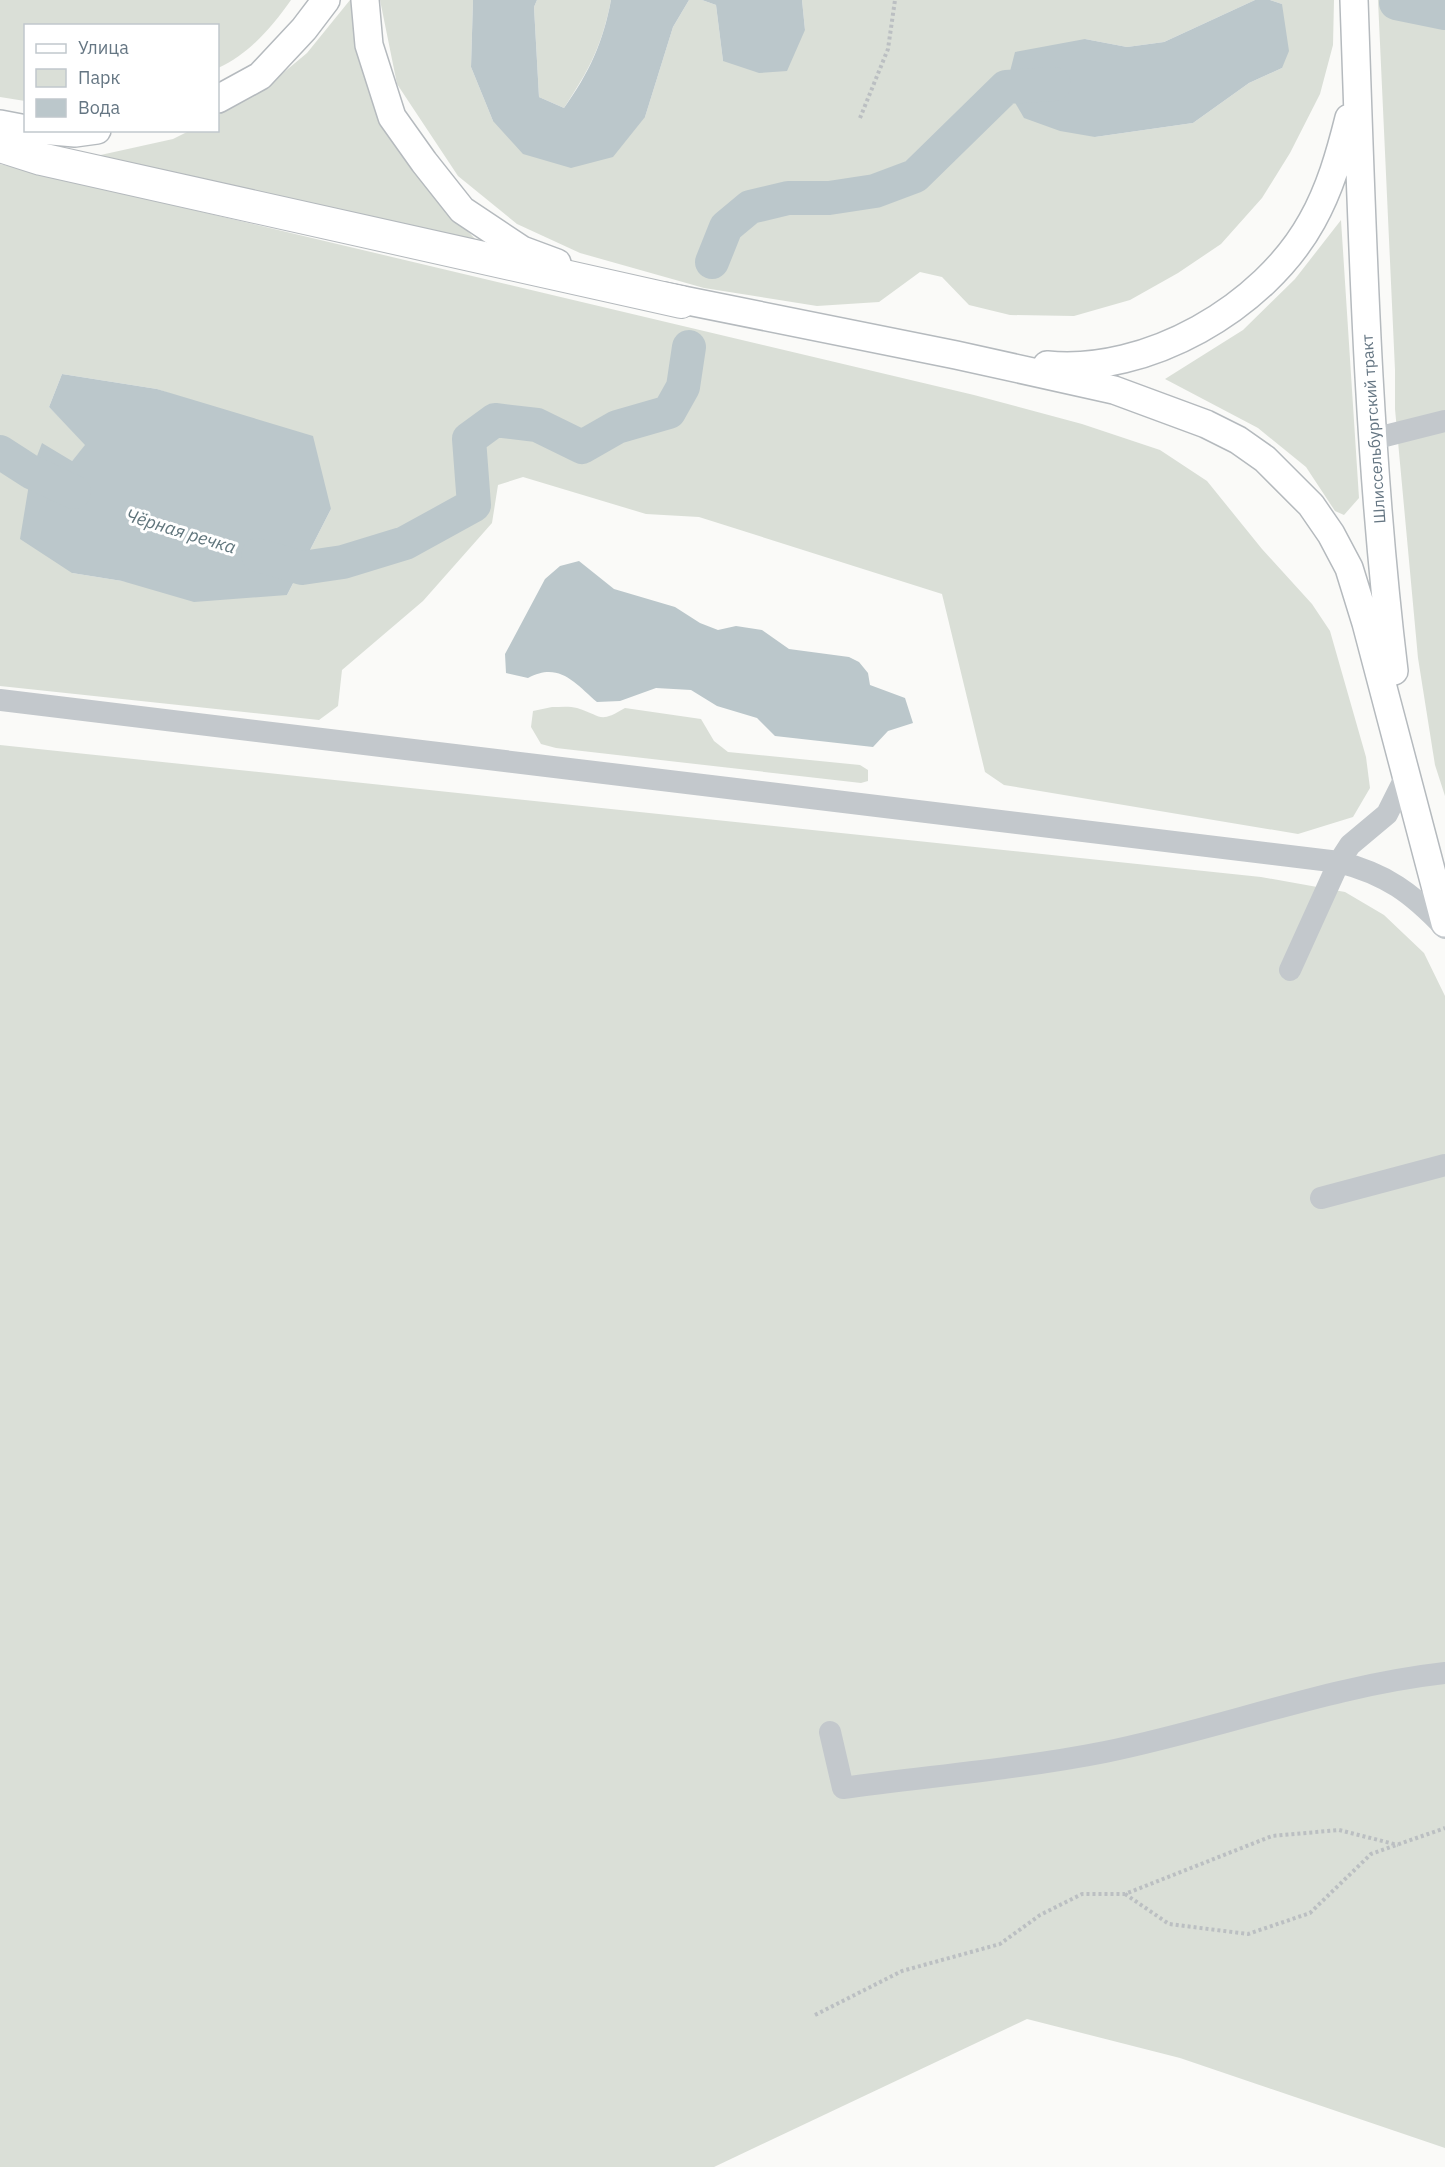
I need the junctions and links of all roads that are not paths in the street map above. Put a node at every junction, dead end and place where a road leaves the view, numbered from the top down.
1 (326, 0) edge
2 (365, 0) edge
3 (1354, 0) edge
4 (1357, 88) junction
5 (219, 98) edge
6 (0, 124) edge
7 (24, 129) edge
8 (63, 132) edge
9 (82, 132) edge
10 (0, 146) edge
11 (681, 302) junction
12 (956, 355) junction
13 (1445, 421) edge
14 (1373, 439) junction
15 (0, 700) edge
16 (1406, 771) junction
17 (1339, 862) junction
18 (1445, 926) edge
19 (1290, 970) dead end
20 (1445, 1165) edge
21 (1321, 1198) dead end
22 (1445, 1673) edge
23 (830, 1732) dead end

1 - 5 main road
2 - 11 main road
3 - 4 main road, Шлиссельбургский тракт
4 - 12 main road
4 - 14 main road, Шлиссельбургский тракт
6 - 7 main road
8 - 9 main road
10 - 11 highway
11 - 12 main road
12 - 16 main road
13 - 14 street
14 - 16 main road, Шлиссельбургский тракт
15 - 17 street
16 - 17 street
16 - 18 main road
17 - 18 street
17 - 19 street
20 - 21 street
22 - 23 street

